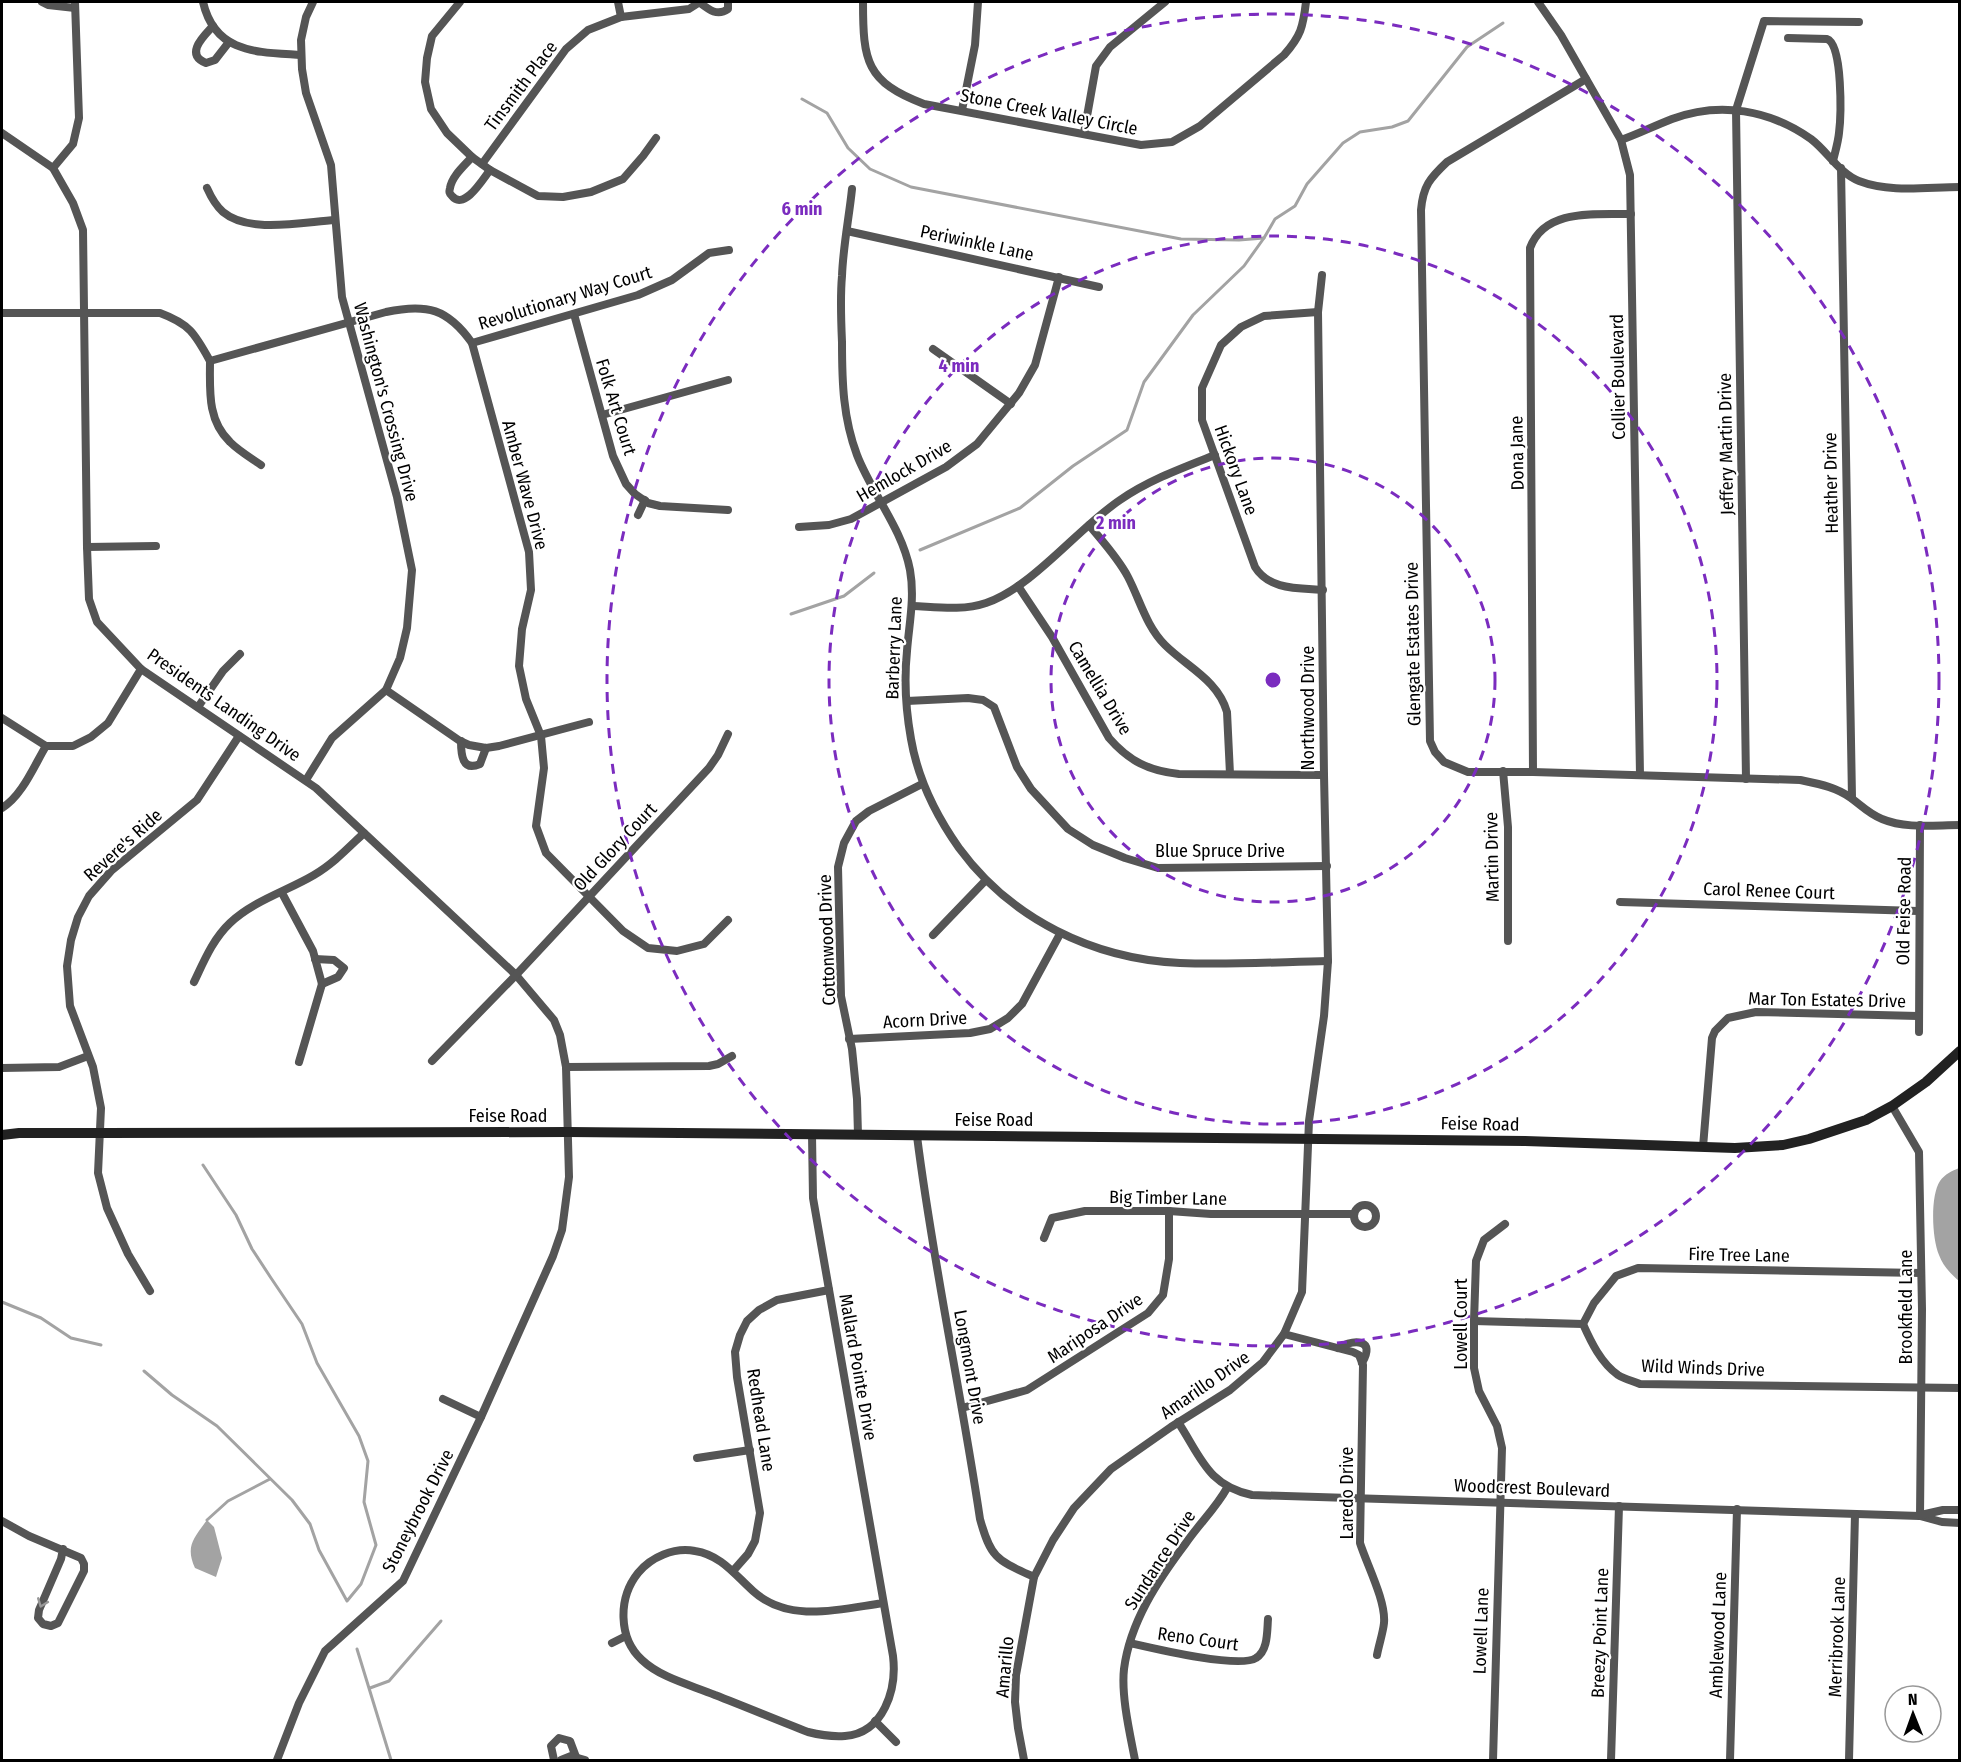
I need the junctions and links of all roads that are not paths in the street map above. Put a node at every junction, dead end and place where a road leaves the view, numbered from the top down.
1 (42, 2) edge
2 (203, 2) edge
3 (313, 2) edge
4 (460, 2) edge
5 (618, 2) edge
6 (699, 2) edge
7 (728, 2) edge
8 (863, 2) edge
9 (978, 2) edge
10 (1165, 2) edge
11 (1306, 2) edge
12 (1538, 2) edge
13 (75, 5) edge
14 (621, 17) junction
15 (1859, 22) dead end
16 (213, 26) junction
17 (1788, 38) dead end
18 (229, 42) junction
19 (302, 55) junction
20 (1586, 79) junction
21 (962, 110) junction
22 (1736, 110) junction
23 (2, 133) edge
24 (1084, 134) junction
25 (656, 138) dead end
26 (1621, 140) junction
27 (472, 157) junction
28 (1833, 161) junction
29 (482, 164) junction
30 (53, 168) junction
31 (1841, 168) junction
32 (490, 170) junction
33 (1959, 187) edge
34 (207, 188) dead end
35 (852, 189) dead end
36 (1630, 214) junction
37 (335, 220) junction
38 (847, 231) junction
39 (729, 250) dead end
40 (1322, 275) dead end
41 (1059, 277) junction
42 (1099, 287) dead end
43 (86, 312) junction
44 (1318, 312) junction
45 (2, 313) edge
46 (574, 314) junction
47 (348, 323) junction
48 (472, 343) junction
49 (933, 349) dead end
50 (210, 361) junction
51 (728, 380) dead end
52 (1011, 404) junction
53 (602, 415) junction
54 (1215, 455) junction
55 (261, 465) dead end
56 (645, 500) junction
57 (881, 503) junction
58 (728, 510) dead end
59 (638, 515) dead end
60 (1089, 525) junction
61 (799, 527) dead end
62 (156, 546) dead end
63 (87, 547) junction
64 (1018, 586) junction
65 (1323, 590) junction
66 (913, 606) junction
67 (240, 654) dead end
68 (141, 669) junction
69 (386, 690) junction
70 (907, 701) junction
71 (198, 707) junction
72 (2, 718) edge
73 (589, 722) dead end
74 (728, 734) dead end
75 (239, 736) junction
76 (541, 736) junction
77 (461, 741) junction
78 (46, 746) junction
79 (486, 748) junction
80 (1503, 771) junction
81 (1533, 772) junction
82 (1230, 774) junction
83 (1324, 775) junction
84 (1640, 775) junction
85 (1746, 779) junction
86 (306, 780) junction
87 (922, 784) junction
88 (1852, 798) junction
89 (2, 808) edge
90 (1920, 825) junction
91 (1959, 825) edge
92 (363, 833) junction
93 (1327, 866) junction
94 (986, 881) junction
95 (282, 893) junction
96 (589, 896) junction
97 (1620, 902) dead end
98 (1918, 911) junction
99 (728, 920) dead end
100 (1060, 934) junction
101 (933, 935) dead end
102 (1508, 941) dead end
103 (315, 959) junction
104 (1328, 961) junction
105 (516, 975) junction
106 (194, 982) dead end
107 (322, 984) junction
108 (1918, 1016) junction
109 (1919, 1032) dead end
110 (849, 1039) junction
111 (1959, 1051) edge
112 (88, 1056) junction
113 (732, 1056) dead end
114 (432, 1061) dead end
115 (299, 1062) dead end
116 (566, 1067) junction
117 (2, 1068) edge
118 (1892, 1106) junction
119 (568, 1132) junction
120 (100, 1133) junction
121 (2, 1135) edge
122 (812, 1135) junction
123 (858, 1135) junction
124 (917, 1136) junction
125 (1308, 1139) junction
126 (1703, 1147) junction
127 (1169, 1211) junction
128 (1306, 1214) junction
129 (1353, 1214) dead end
130 (1505, 1224) dead end
131 (1044, 1238) dead end
132 (1921, 1273) junction
133 (829, 1290) junction
134 (150, 1292) dead end
135 (1474, 1320) junction
136 (1583, 1324) junction
137 (1284, 1334) junction
138 (1338, 1348) junction
139 (1362, 1363) junction
140 (1920, 1387) junction
141 (1959, 1388) edge
142 (443, 1399) dead end
143 (962, 1408) junction
144 (482, 1417) junction
145 (1178, 1422) junction
146 (750, 1450) junction
147 (697, 1458) dead end
148 (1227, 1488) junction
149 (1360, 1498) junction
150 (1501, 1502) junction
151 (1619, 1506) junction
152 (1737, 1509) junction
153 (1959, 1510) edge
154 (1855, 1514) junction
155 (1920, 1516) junction
156 (2, 1521) edge
157 (1959, 1523) edge
158 (63, 1549) junction
159 (733, 1571) junction
160 (1034, 1577) junction
161 (883, 1603) junction
162 (1268, 1619) dead end
163 (626, 1636) junction
164 (612, 1643) dead end
165 (1130, 1643) junction
166 (1377, 1655) dead end
167 (875, 1721) junction
168 (896, 1742) dead end
169 (576, 1757) junction
170 (277, 1761) edge
171 (554, 1761) edge
172 (561, 1761) edge
173 (585, 1761) edge
174 (1024, 1761) edge
175 (1135, 1761) edge
176 (1493, 1761) edge
177 (1611, 1761) edge
178 (1730, 1761) edge
179 (1849, 1761) edge

1 - 13 street
2 - 16 street
3 - 19 street, Washington's Crossing Drive
4 - 27 street
5 - 14 street
6 - 7 street
6 - 14 street, Tinsmith Place
8 - 21 street, Stone Creek Valley Circle
9 - 21 street
10 - 24 street
11 - 24 street, Stone Creek Valley Circle
12 - 20 street, Collier Boulevard
13 - 30 street
14 - 29 street, Tinsmith Place
15 - 22 street, Jeffery Martin Drive
16 - 18 street
16 - 18 street
17 - 28 street
18 - 19 street
19 - 37 street, Washington's Crossing Drive
20 - 26 street, Collier Boulevard
20 - 80 street, Glengate Estates Drive
21 - 24 street, Stone Creek Valley Circle
22 - 26 street
22 - 28 street
22 - 85 street, Jeffery Martin Drive
23 - 30 street, Presidents Landing Drive
25 - 32 street
26 - 36 street, Collier Boulevard
27 - 29 street
27 - 32 street
28 - 31 street
29 - 32 street
30 - 43 street, Presidents Landing Drive
31 - 33 street
31 - 88 street, Heather Drive
34 - 37 street
35 - 38 street, Barberry Lane
36 - 81 street, Dona Jane
36 - 84 street, Collier Boulevard
37 - 47 street, Washington's Crossing Drive
38 - 41 street, Periwinkle Lane
38 - 57 street, Barberry Lane
39 - 46 street, Revolutionary Way Court
40 - 44 street, Northwood Drive
41 - 42 street, Periwinkle Lane
41 - 52 street, Hemlock Drive
43 - 45 street
43 - 50 street
43 - 63 street, Presidents Landing Drive
44 - 54 street, Hickory Lane
44 - 65 street, Northwood Drive
46 - 48 street, Revolutionary Way Court
46 - 53 street, Folk Art Court
47 - 48 street, Amber Wave Drive
47 - 50 street, Amber Wave Drive
47 - 69 street, Washington's Crossing Drive
48 - 76 street, Amber Wave Drive
49 - 52 street
50 - 55 street
51 - 53 street
52 - 57 street, Hemlock Drive
53 - 56 street, Folk Art Court
54 - 60 street
54 - 65 street, Hickory Lane
56 - 58 street, Folk Art Court
56 - 59 street
57 - 61 street, Hemlock Drive
57 - 66 street, Barberry Lane
60 - 64 street
60 - 82 street
62 - 63 street
63 - 68 street, Presidents Landing Drive
64 - 66 street
64 - 82 street, Camellia Drive
65 - 83 street, Northwood Drive
66 - 70 street, Barberry Lane
67 - 71 street
68 - 71 street, Presidents Landing Drive
68 - 78 street
69 - 77 street
69 - 86 street, Washington's Crossing Drive
70 - 87 street, Barberry Lane
70 - 93 street, Blue Spruce Drive
71 - 75 street, Presidents Landing Drive
72 - 78 street
73 - 76 street
74 - 96 street, Old Glory Court
75 - 86 street, Presidents Landing Drive
75 - 112 street, Revere's Ride
76 - 79 street
76 - 96 street, Amber Wave Drive
77 - 79 street
77 - 79 street
78 - 89 street
80 - 81 street, Glengate Estates Drive
80 - 102 street, Martin Drive
81 - 84 street, Glengate Estates Drive
82 - 83 street, Camellia Drive
83 - 93 street, Northwood Drive
84 - 85 street, Glengate Estates Drive
85 - 88 street, Glengate Estates Drive
86 - 92 street, Presidents Landing Drive
87 - 94 street, Barberry Lane
87 - 110 street, Cottonwood Drive
88 - 90 street, Glengate Estates Drive
90 - 91 street, Glengate Estates Drive
90 - 98 street, Old Feise Road
92 - 95 street
92 - 105 street, Presidents Landing Drive
93 - 104 street, Northwood Drive
94 - 100 street, Barberry Lane
94 - 101 street
95 - 103 street
95 - 106 street
96 - 99 street, Amber Wave Drive
96 - 105 street, Old Glory Court
97 - 98 street, Carol Renee Court
98 - 108 street, Old Feise Road
100 - 104 street, Barberry Lane
100 - 110 street, Acorn Drive
103 - 107 street
103 - 107 street
104 - 125 street, Northwood Drive
105 - 114 street, Old Glory Court
105 - 116 street, Presidents Landing Drive
107 - 115 street
108 - 109 street, Old Feise Road
108 - 126 street, Mar Ton Estates Drive
110 - 123 street, Cottonwood Drive
111 - 118 main road, Feise Road
112 - 117 street
112 - 120 street, Revere's Ride
113 - 116 street
116 - 119 street, Presidents Landing Drive
118 - 126 main road, Feise Road
118 - 132 street, Brookfield Lane
119 - 120 main road, Feise Road
119 - 122 main road, Feise Road
119 - 144 street, Stoneybrook Drive
120 - 121 main road, Feise Road
120 - 134 street, Revere's Ride
122 - 123 main road, Feise Road
122 - 133 street, Mallard Pointe Drive
123 - 124 main road, Feise Road
124 - 125 main road, Feise Road
124 - 143 street, Longmont Drive
125 - 126 main road, Feise Road
125 - 128 street, Amarillo Drive
127 - 128 street, Big Timber Lane
127 - 131 street, Big Timber Lane
127 - 143 street, Mariposa Drive
128 - 129 street, Big Timber Lane
128 - 137 street, Amarillo Drive
130 - 135 street, Lowell Court
132 - 136 street, Fire Tree Lane
132 - 140 street, Brookfield Lane
133 - 146 street, Redhead Lane
133 - 161 street, Mallard Pointe Drive
135 - 136 street
135 - 150 street, Lowell Court
136 - 140 street, Wild Winds Drive
137 - 138 street, Laredo Drive
137 - 145 street, Amarillo Drive
138 - 139 street, Laredo Drive
138 - 139 street, Laredo Drive
139 - 149 street, Laredo Drive
140 - 141 street, Wild Winds Drive
140 - 155 street, Brookfield Lane
142 - 144 street
143 - 160 street, Longmont Drive
144 - 170 street, Stoneybrook Drive
145 - 148 street
145 - 160 street, Amarillo Drive
146 - 147 street
146 - 159 street, Redhead Lane
148 - 149 street, Woodcrest Boulevard
148 - 165 street, Sundance Drive
149 - 150 street, Woodcrest Boulevard
149 - 166 street, Laredo Drive
150 - 151 street, Woodcrest Boulevard
150 - 176 street, Lowell Lane
151 - 152 street, Woodcrest Boulevard
151 - 177 street, Breezy Point Lane
152 - 154 street, Woodcrest Boulevard
152 - 178 street, Amblewood Lane
153 - 155 street, Woodcrest Boulevard
154 - 155 street, Woodcrest Boulevard
154 - 179 street, Merribrook Lane
155 - 157 street, Woodcrest Boulevard
156 - 158 street
158 -> 158 street
159 - 161 street
159 - 163 street
160 - 174 street, Amarillo
161 - 167 street, Mallard Pointe Drive
162 - 165 street, Reno Court
163 - 164 street
163 - 167 street, Mallard Pointe Drive
165 - 175 street, Sundance Drive
167 - 168 street
169 - 171 street
169 - 172 street
169 - 173 street

